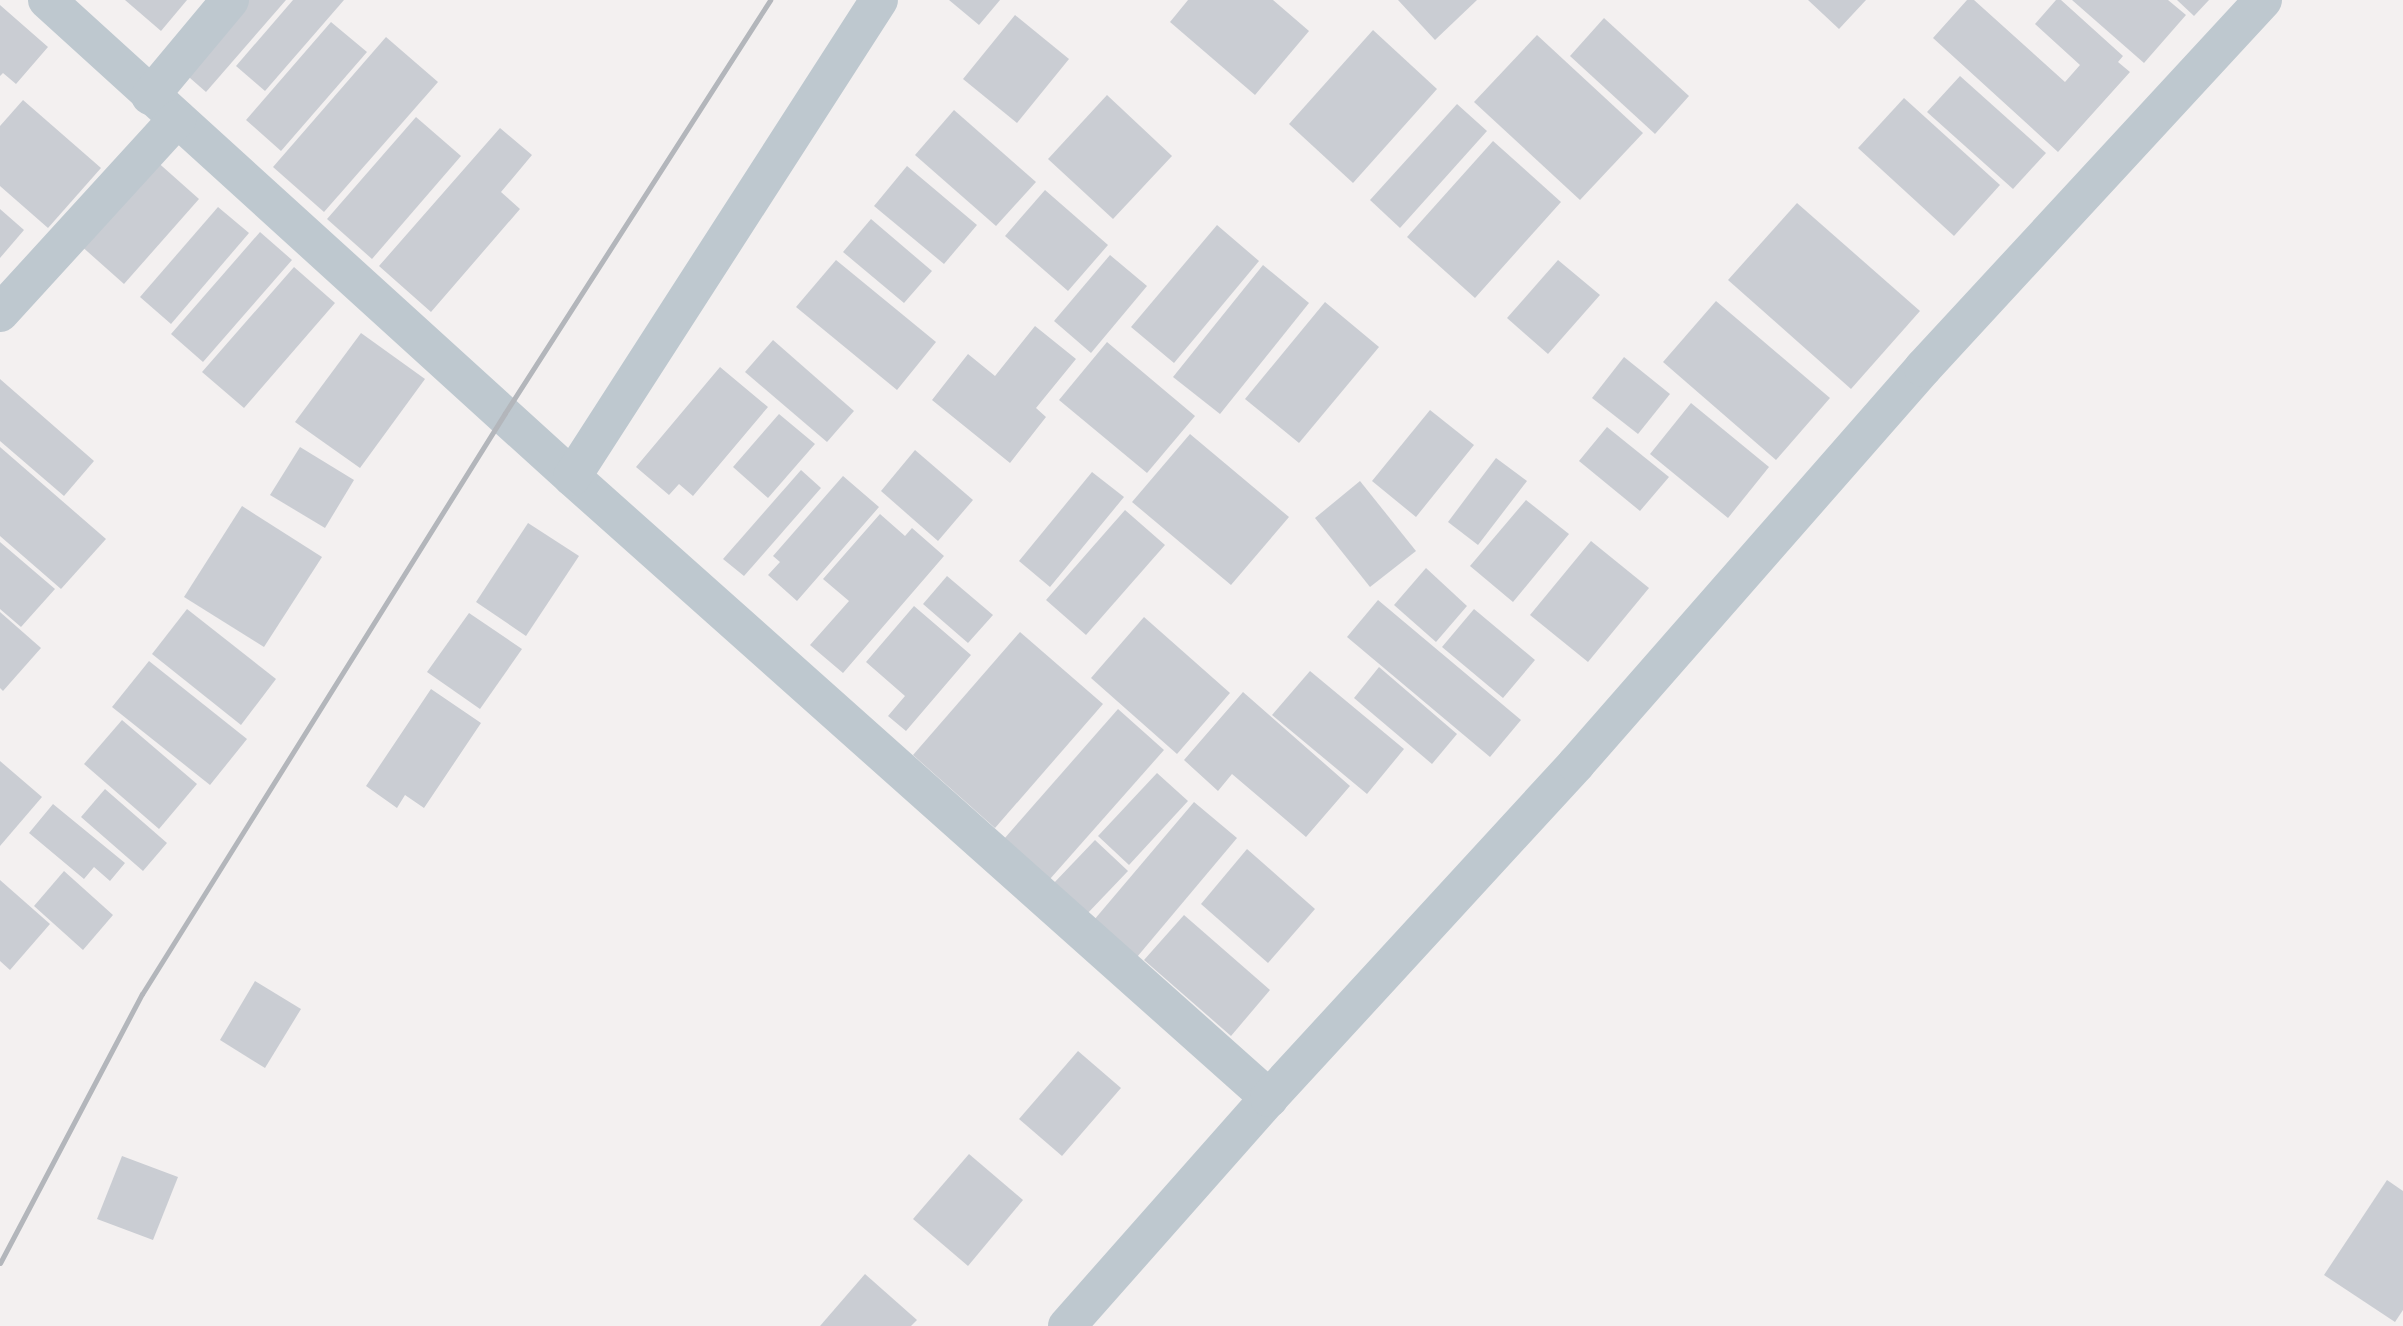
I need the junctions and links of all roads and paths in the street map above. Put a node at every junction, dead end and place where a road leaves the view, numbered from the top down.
1 (47, 0) edge
2 (230, 0) edge
3 (879, 0) edge
4 (2263, 0) edge
5 (163, 107) junction
6 (0, 313) edge
7 (572, 477) junction
8 (1269, 1098) junction
9 (1067, 1326) edge

1 - 5 street
2 - 5 street
3 - 7 street
4 - 8 street
5 - 6 street
5 - 7 street
7 - 8 street
8 - 9 street

